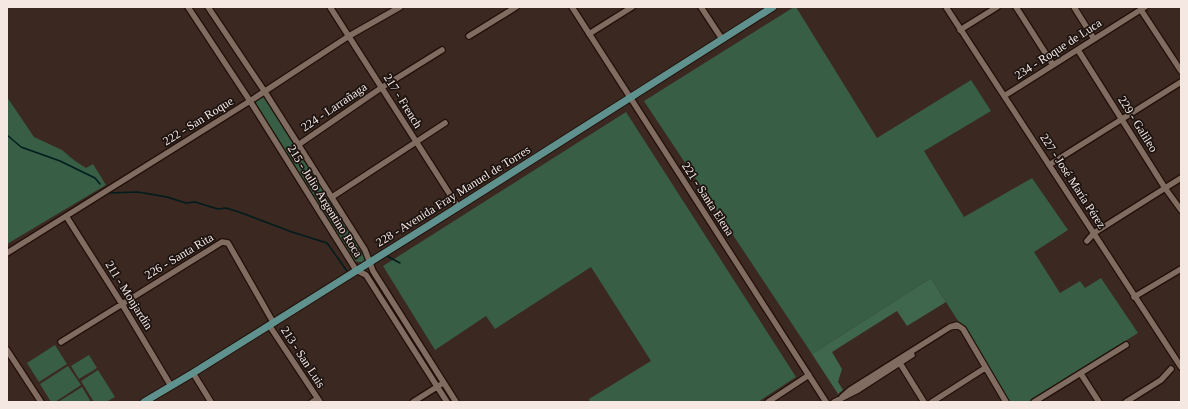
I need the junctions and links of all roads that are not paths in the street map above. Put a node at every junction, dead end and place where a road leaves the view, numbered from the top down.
1 (188, 7) edge
2 (208, 7) edge
3 (330, 7) edge
4 (400, 7) edge
5 (516, 7) edge
6 (572, 7) edge
7 (632, 7) edge
8 (701, 7) edge
9 (773, 7) edge
10 (946, 7) edge
11 (997, 7) edge
12 (1016, 7) edge
13 (1074, 7) edge
14 (1138, 9) edge
15 (960, 30) junction
16 (589, 34) junction
17 (349, 36) junction
18 (469, 36) dead end
19 (1094, 39) junction
20 (722, 40) junction
21 (442, 50) dead end
22 (1078, 50) junction
23 (1053, 65) junction
24 (1181, 71) edge
25 (1181, 82) edge
26 (382, 88) junction
27 (265, 92) junction
28 (1004, 96) junction
29 (630, 98) junction
30 (250, 102) junction
31 (1122, 119) junction
32 (445, 123) dead end
33 (415, 141) junction
34 (298, 145) junction
35 (1050, 165) junction
36 (1181, 178) edge
37 (1165, 188) junction
38 (332, 197) junction
39 (458, 207) junction
40 (1181, 210) edge
41 (66, 216) junction
42 (1094, 234) junction
43 (1087, 241) dead end
44 (228, 243) joint
45 (7, 253) edge
46 (370, 262) junction
47 (1181, 269) edge
48 (356, 270) junction
49 (1134, 297) junction
50 (122, 304) junction
51 (271, 323) junction
52 (61, 342) dead end
53 (1126, 345) dead end
54 (7, 350) edge
55 (899, 361) junction
56 (1181, 367) edge
57 (985, 368) junction
58 (1171, 369) dead end
59 (193, 373) junction
60 (1081, 374) junction
61 (809, 375) junction
62 (443, 382) junction
63 (171, 386) junction
64 (437, 386) junction
65 (316, 401) edge
66 (39, 402) edge
67 (144, 402) edge
68 (211, 402) edge
69 (413, 402) edge
70 (447, 402) edge
71 (456, 402) edge
72 (768, 402) edge
73 (826, 402) edge
74 (834, 402) edge
75 (924, 402) edge
76 (932, 402) edge
77 (1006, 402) edge
78 (1034, 402) edge
79 (1099, 402) edge
80 (1126, 402) edge

1 - 30 street, 215 - Julio Argentino Roca
2 - 27 street, 215 - Julio Argentino Roca
3 - 17 street, 217 - French
4 - 17 street, 222 - San Roque
5 - 18 street
6 - 16 street, 221 - Santa Elena
7 - 16 street
8 - 20 street
9 - 20 main road, 228 - Avenida Fray Manuel de Torres
10 - 15 street, 227 - José María Pérez
11 - 15 street
12 - 23 street
13 - 19 street
14 - 19 street, 234 - Roque de Luca
14 - 24 street
15 - 28 street, 227 - José María Pérez
16 - 29 street, 221 - Santa Elena
17 - 26 street, 217 - French
17 - 27 street, 222 - San Roque
19 - 22 street, 234 - Roque de Luca
20 - 29 main road, 228 - Avenida Fray Manuel de Torres
21 - 26 street, 224 - Larrañaga
22 - 23 street, 234 - Roque de Luca
22 - 31 street, 229 - Galileo
23 - 28 street, 234 - Roque de Luca
25 - 31 street
26 - 33 street, 217 - French
26 - 34 street, 224 - Larrañaga
27 - 30 street, 222 - San Roque
27 - 34 street, 215 - Julio Argentino Roca
28 - 35 street, 227 - José María Pérez
29 - 39 main road, 228 - Avenida Fray Manuel de Torres
29 - 61 street, 221 - Santa Elena
30 - 41 street, 222 - San Roque
30 - 48 street, 215 - Julio Argentino Roca
31 - 35 street
31 - 37 street, 229 - Galileo
32 - 33 street
33 - 38 street
33 - 39 street, 217 - French
34 - 38 street, 215 - Julio Argentino Roca
35 - 42 street, 227 - José María Pérez
36 - 37 street
37 - 40 street, 229 - Galileo
37 - 42 street
38 - 46 street, 215 - Julio Argentino Roca
39 - 46 main road, 228 - Avenida Fray Manuel de Torres
41 - 45 street, 222 - San Roque
41 - 50 street, 211 - Monjardín
42 - 43 street
42 - 49 street, 227 - José María Pérez
44 - 50 street, 226 - Santa Rita
44 - 51 street, 213 - San Luis
46 - 48 main road, 228 - Avenida Fray Manuel de Torres
46 - 62 street, 215 - Julio Argentino Roca
47 - 49 street
48 - 51 main road, 228 - Avenida Fray Manuel de Torres
48 - 64 street, 215 - Julio Argentino Roca
49 - 56 street, 227 - José María Pérez
50 - 52 street, 226 - Santa Rita
50 - 63 street, 211 - Monjardín
51 - 59 main road, 228 - Avenida Fray Manuel de Torres
51 - 65 street, 213 - San Luis
53 - 60 street
54 - 66 street
55 - 57 street
55 - 74 street
55 - 75 street
57 - 76 street
57 - 77 street
58 - 80 street
59 - 63 main road, 228 - Avenida Fray Manuel de Torres
59 - 68 street
60 - 78 street
60 - 79 street
61 - 72 street
61 - 73 street, 221 - Santa Elena
62 - 64 street
62 - 71 street, 215 - Julio Argentino Roca
63 - 67 main road, 228 - Avenida Fray Manuel de Torres
64 - 69 street
64 - 70 street, 215 - Julio Argentino Roca

